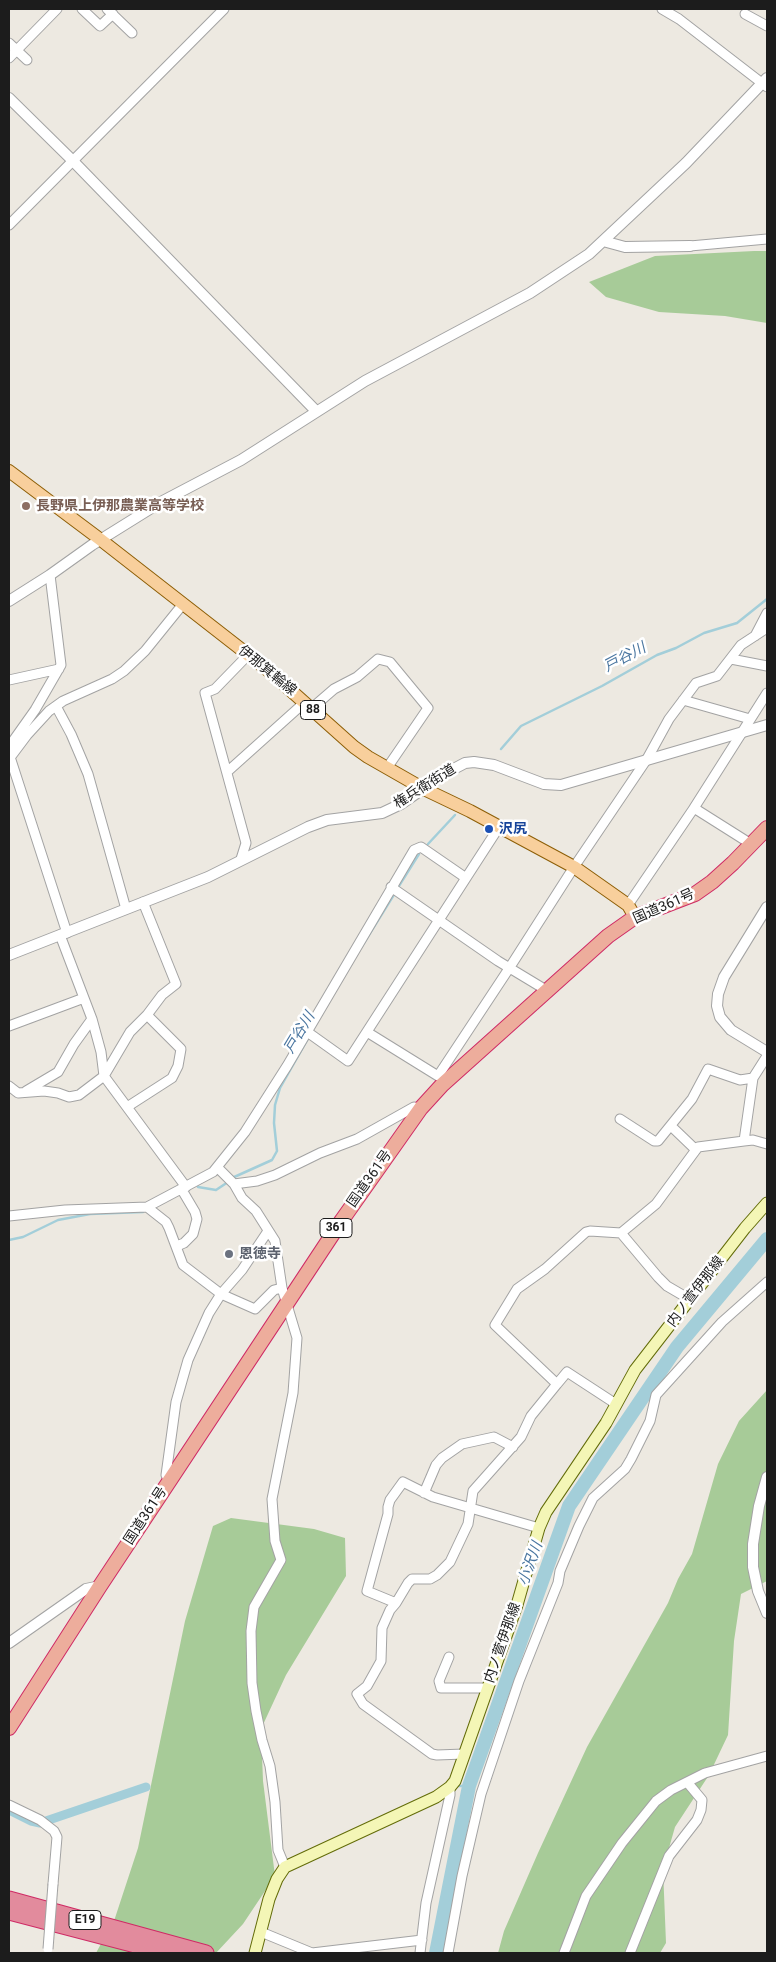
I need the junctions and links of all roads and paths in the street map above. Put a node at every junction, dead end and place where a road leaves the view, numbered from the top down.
1 (57, 9) edge
2 (82, 9) edge
3 (224, 9) edge
4 (662, 9) edge
5 (110, 11) edge
6 (745, 14) dead end
7 (767, 26) edge
8 (132, 33) dead end
9 (9, 43) edge
10 (16, 50) junction
11 (9, 58) edge
12 (27, 60) dead end
13 (765, 83) edge
14 (9, 98) edge
15 (72, 160) junction
16 (9, 225) edge
17 (767, 239) edge
18 (603, 241) junction
19 (690, 246) joint
20 (316, 411) junction
21 (9, 471) edge
22 (100, 540) junction
23 (50, 575) junction
24 (9, 601) edge
25 (183, 604) junction
26 (767, 613) edge
27 (767, 628) edge
28 (755, 636) junction
29 (248, 655) junction
30 (731, 659) junction
31 (767, 666) edge
32 (59, 669) junction
33 (9, 680) edge
34 (767, 693) edge
35 (683, 700) junction
36 (308, 705) junction
37 (56, 706) junction
38 (750, 720) junction
39 (767, 725) edge
40 (741, 733) junction
41 (10, 758) edge
42 (647, 759) junction
43 (387, 768) junction
44 (226, 772) junction
45 (424, 789) junction
46 (694, 808) junction
47 (498, 827) junction
48 (767, 828) edge
49 (750, 844) junction
50 (241, 859) junction
51 (574, 867) junction
52 (466, 878) junction
53 (394, 889) junction
54 (143, 902) junction
55 (628, 905) junction
56 (767, 907) edge
57 (126, 909) junction
58 (635, 918) junction
59 (439, 920) junction
60 (64, 934) junction
61 (9, 955) edge
62 (510, 968) junction
63 (546, 990) junction
64 (84, 998) junction
65 (147, 1015) junction
66 (92, 1019) junction
67 (9, 1026) edge
68 (366, 1032) junction
69 (309, 1033) junction
70 (767, 1054) edge
71 (104, 1076) junction
72 (753, 1078) junction
73 (440, 1081) junction
74 (9, 1086) edge
75 (24, 1093) junction
76 (127, 1107) junction
77 (421, 1108) junction
78 (620, 1118) dead end
79 (671, 1126) junction
80 (744, 1141) junction
81 (767, 1144) edge
82 (696, 1150) junction
83 (218, 1168) junction
84 (234, 1184) junction
85 (184, 1189) junction
86 (767, 1203) edge
87 (147, 1206) junction
88 (9, 1216) edge
89 (268, 1231) junction
90 (621, 1233) junction
91 (177, 1246) junction
92 (767, 1282) edge
93 (282, 1288) junction
94 (221, 1294) junction
95 (691, 1300) junction
96 (287, 1303) junction
97 (557, 1384) junction
98 (616, 1404) junction
99 (513, 1447) junction
100 (767, 1477) edge
101 (169, 1482) junction
102 (424, 1493) junction
103 (470, 1508) junction
104 (539, 1528) junction
105 (100, 1586) junction
106 (396, 1603) junction
107 (767, 1613) edge
108 (9, 1643) edge
109 (449, 1656) dead end
110 (487, 1688) junction
111 (9, 1728) edge
112 (464, 1754) junction
113 (767, 1755) edge
114 (688, 1782) junction
115 (450, 1787) junction
116 (9, 1805) edge
117 (285, 1867) junction
118 (9, 1898) edge
119 (9, 1912) edge
120 (261, 1932) junction
121 (422, 1940) junction
122 (162, 1948) edge
123 (47, 1951) edge
124 (206, 1953) edge
125 (256, 1953) edge
126 (420, 1953) edge
127 (448, 1953) edge
128 (564, 1953) edge
129 (630, 1953) edge

1 - 10 street
2 - 5 street
3 - 15 street
4 - 13 street
5 - 8 street
6 - 7 street
9 - 10 street
10 - 11 street
10 - 12 street
13 - 18 street
14 - 15 street
15 - 16 street
15 - 20 street
17 - 19 street
18 - 19 street
18 - 20 street
20 - 22 street
21 - 22 main road, 伊那箕輪線 / 88
22 - 23 street
22 - 25 main road, 伊那箕輪線 / 88
23 - 24 street
23 - 32 street
25 - 29 main road, 伊那箕輪線 / 88
25 - 37 street
26 - 28 street
27 - 28 street
28 - 30 street
29 - 36 main road, 伊那箕輪線 / 88
29 - 44 street
30 - 31 street
30 - 35 street
32 - 33 street
32 - 41 street
34 - 38 street
35 - 38 street
35 - 42 street
36 - 43 main road, 伊那箕輪線 / 88
36 - 43 street
36 - 44 street
37 - 41 street
37 - 57 street
38 - 40 street
39 - 40 street, 権兵衛街道
40 - 42 street, 権兵衛街道
40 - 46 street
41 - 60 street
42 - 45 street, 権兵衛街道
42 - 51 street
43 - 45 main road, 伊那箕輪線 / 88
44 - 50 street
45 - 47 main road, 伊那箕輪線 / 88
45 - 50 street, 権兵衛街道
46 - 49 street
46 - 55 street
47 - 51 main road, 伊那箕輪線 / 88
47 - 52 street
48 - 49 highway, 国道361号 / 361
49 - 58 highway, 国道361号 / 361
50 - 54 street, 権兵衛街道
51 - 55 main road, 伊那箕輪線 / 88
51 - 62 street
52 - 53 street
52 - 59 street
53 - 59 street
53 - 69 street
54 - 57 street, 権兵衛街道
54 - 65 street
55 - 58 main road, 伊那箕輪線 / 88
56 - 70 street
57 - 60 street, 権兵衛街道
58 - 63 highway, 国道361号 / 361
59 - 62 street
59 - 68 street
60 - 61 street, 権兵衛街道
60 - 64 street
62 - 63 street
62 - 73 street
63 - 73 highway, 国道361号 / 361
64 - 66 street
64 - 67 street
65 - 71 street
65 - 76 street
66 - 71 street
66 - 75 street
68 - 69 street
68 - 73 street
69 - 83 street
70 - 72 street
71 - 75 street
71 - 76 street
72 - 79 street
72 - 80 street
73 - 77 highway, 国道361号 / 361
74 - 75 street
76 - 85 street
77 - 84 street
77 - 96 highway, 国道361号 / 361
78 - 79 street
79 - 82 street
80 - 81 street
80 - 82 street
82 - 90 street
83 - 84 street
83 - 85 street
84 - 89 street
85 - 87 street
85 - 91 street
86 - 95 main road, 内ノ萱伊那線
87 - 88 street
87 - 91 street
89 - 93 street
89 - 94 street
90 - 95 street
90 - 97 street
91 - 94 street
92 - 127 street
93 - 94 street
93 - 96 street
94 - 101 street
95 - 98 main road, 内ノ萱伊那線
96 - 101 highway, 国道361号 / 361
96 - 117 street
97 - 98 street
97 - 99 street
98 - 104 main road, 内ノ萱伊那線
99 - 102 street
99 - 103 street
100 - 107 street
101 - 105 highway, 国道361号 / 361
102 - 103 street
102 - 106 street
103 - 104 street
103 - 106 street
104 - 110 main road, 内ノ萱伊那線
105 - 108 street
105 - 111 highway, 国道361号 / 361
106 - 112 street
109 - 110 street
110 - 112 main road, 内ノ萱伊那線
112 - 115 main road, 内ノ萱伊那線
113 - 114 street
114 - 128 street
114 - 129 street
115 - 117 main road
115 - 121 street
116 - 123 street, bridge
117 - 120 main road
118 - 122 highway, E19
119 - 122 highway, E19
120 - 121 street
120 - 125 main road
121 - 126 street
122 - 124 highway, E19

